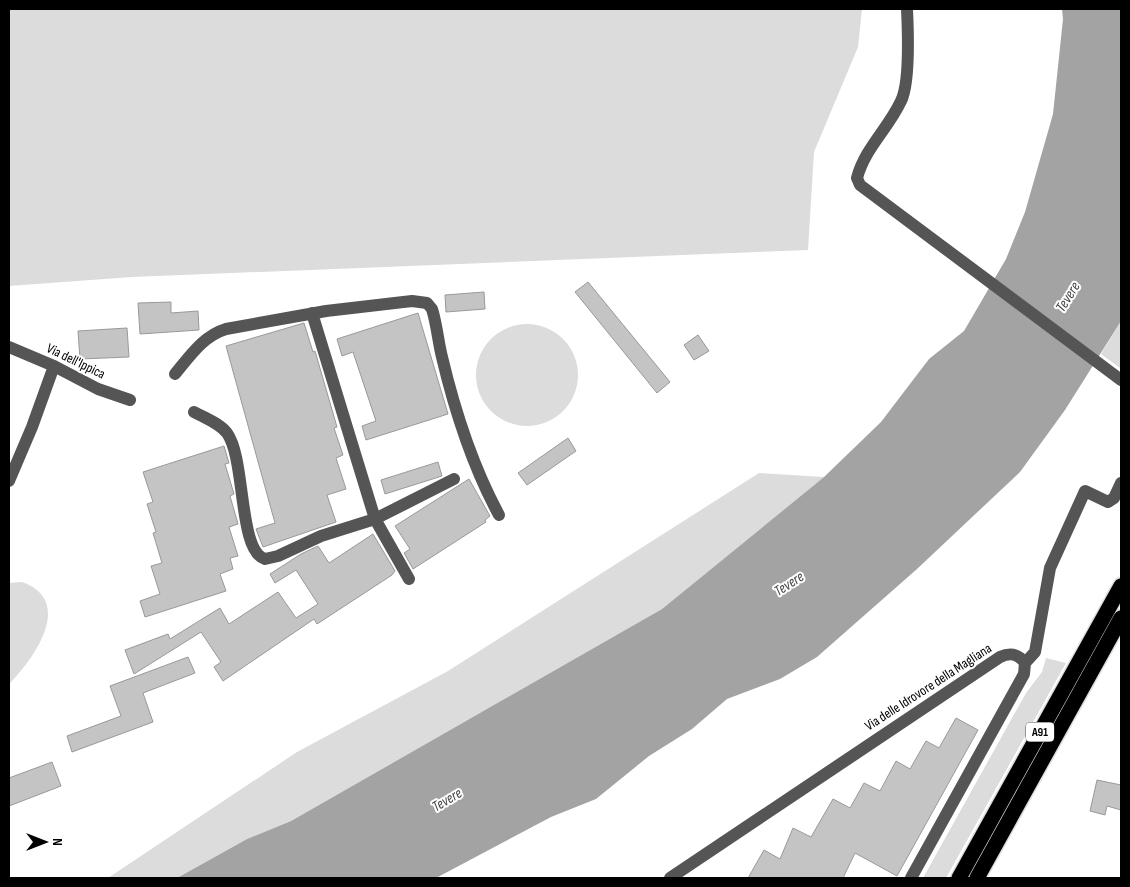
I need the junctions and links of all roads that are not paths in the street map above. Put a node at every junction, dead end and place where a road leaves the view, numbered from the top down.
1 (907, 9) edge
2 (312, 313) junction
3 (9, 346) edge
4 (54, 366) junction
5 (175, 374) dead end
6 (1121, 380) edge
7 (130, 400) dead end
8 (194, 412) dead end
9 (454, 479) dead end
10 (9, 481) edge
11 (1121, 483) edge
12 (499, 515) dead end
13 (375, 519) junction
14 (409, 579) dead end
15 (1121, 586) edge
16 (1121, 618) edge
17 (1025, 663) junction
18 (670, 878) edge
19 (912, 878) edge
20 (959, 878) edge
21 (977, 878) edge

1 - 6 street
2 - 5 street
2 - 12 street
2 - 13 street
3 - 4 street, Via dell'Ippica
4 - 7 street, Via dell'Ippica
4 - 10 street
8 - 13 street
9 - 13 street
11 - 17 street
13 - 14 street
15 - 20 highway, A91
16 - 21 highway, A91
17 - 18 street, Via delle Idrovore della Magliana
17 - 19 street

